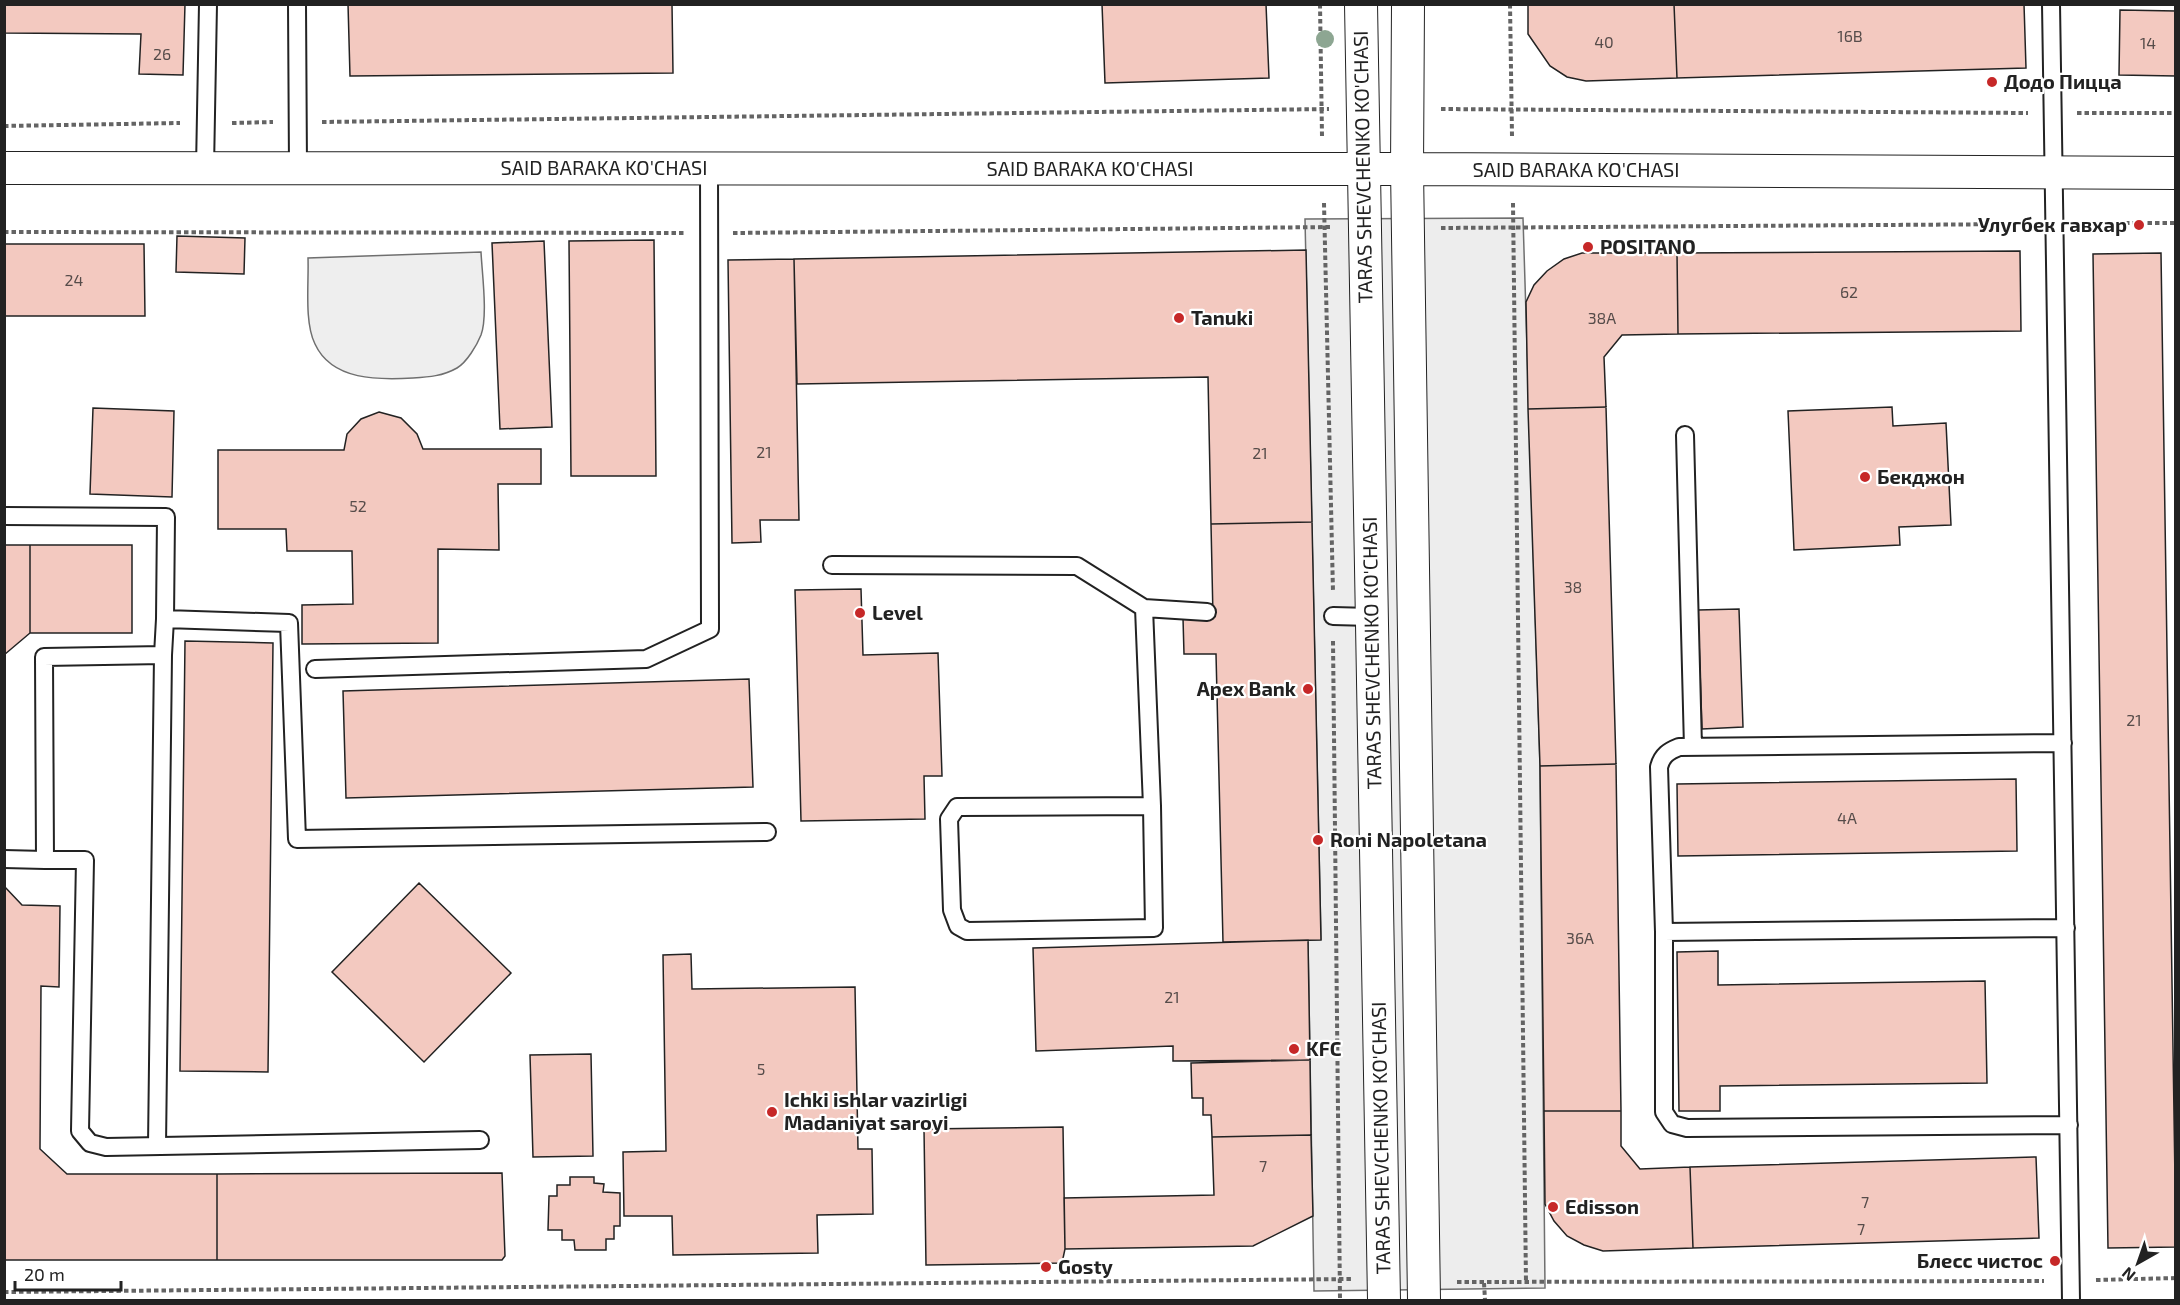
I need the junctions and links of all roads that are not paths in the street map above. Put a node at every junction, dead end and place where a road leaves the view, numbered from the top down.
1 (208, 4) edge
2 (297, 4) edge
3 (1361, 4) edge
4 (1408, 4) edge
5 (2051, 4) edge
6 (4, 168) edge
7 (206, 168) junction
8 (298, 168) junction
9 (709, 168) junction
10 (1363, 169) junction
11 (1407, 169) junction
12 (2054, 173) junction
13 (2175, 173) edge
14 (1685, 435) dead end
15 (4, 516) edge
16 (832, 565) dead end
17 (1144, 608) junction
18 (1208, 612) dead end
19 (1333, 616) road end
20 (1371, 617) junction
21 (165, 619) junction
22 (163, 655) junction
23 (315, 669) dead end
24 (2063, 743) junction
25 (1694, 747) junction
26 (1152, 806) junction
27 (767, 832) dead end
28 (4, 859) edge
29 (45, 860) junction
30 (2066, 928) junction
31 (1664, 932) junction
32 (2069, 1125) junction
33 (480, 1140) dead end
34 (157, 1146) junction
35 (1384, 1290) edge
36 (1424, 1291) edge
37 (2071, 1300) edge

1 - 7 lane
2 - 8 lane
3 - 10 street, TARAS SHEVCHENKO KO'CHASI
4 - 11 street, TARAS SHEVCHENKO KO'CHASI
5 - 12 lane
6 - 7 street, SAID BARAKA KO'CHASI
7 - 8 street, SAID BARAKA KO'CHASI
8 - 9 street, SAID BARAKA KO'CHASI
9 - 10 street, SAID BARAKA KO'CHASI
9 - 23 lane
10 - 11 street, SAID BARAKA KO'CHASI
10 - 20 street, TARAS SHEVCHENKO KO'CHASI
11 - 12 street, SAID BARAKA KO'CHASI
11 - 36 street, TARAS SHEVCHENKO KO'CHASI
12 - 13 street, SAID BARAKA KO'CHASI
12 - 24 lane
14 - 25 lane
15 - 21 lane
16 - 17 lane
17 - 18 lane
17 - 26 lane
19 - 20 lane
20 - 35 street, TARAS SHEVCHENKO KO'CHASI
21 - 22 lane
21 - 27 lane
22 - 29 lane
22 - 34 lane
24 - 25 lane
24 - 30 lane
25 - 31 lane
26 - 26 lane
28 - 29 lane
29 - 34 lane
30 - 31 lane
30 - 32 lane
31 - 32 lane
32 - 37 lane
33 - 34 lane

